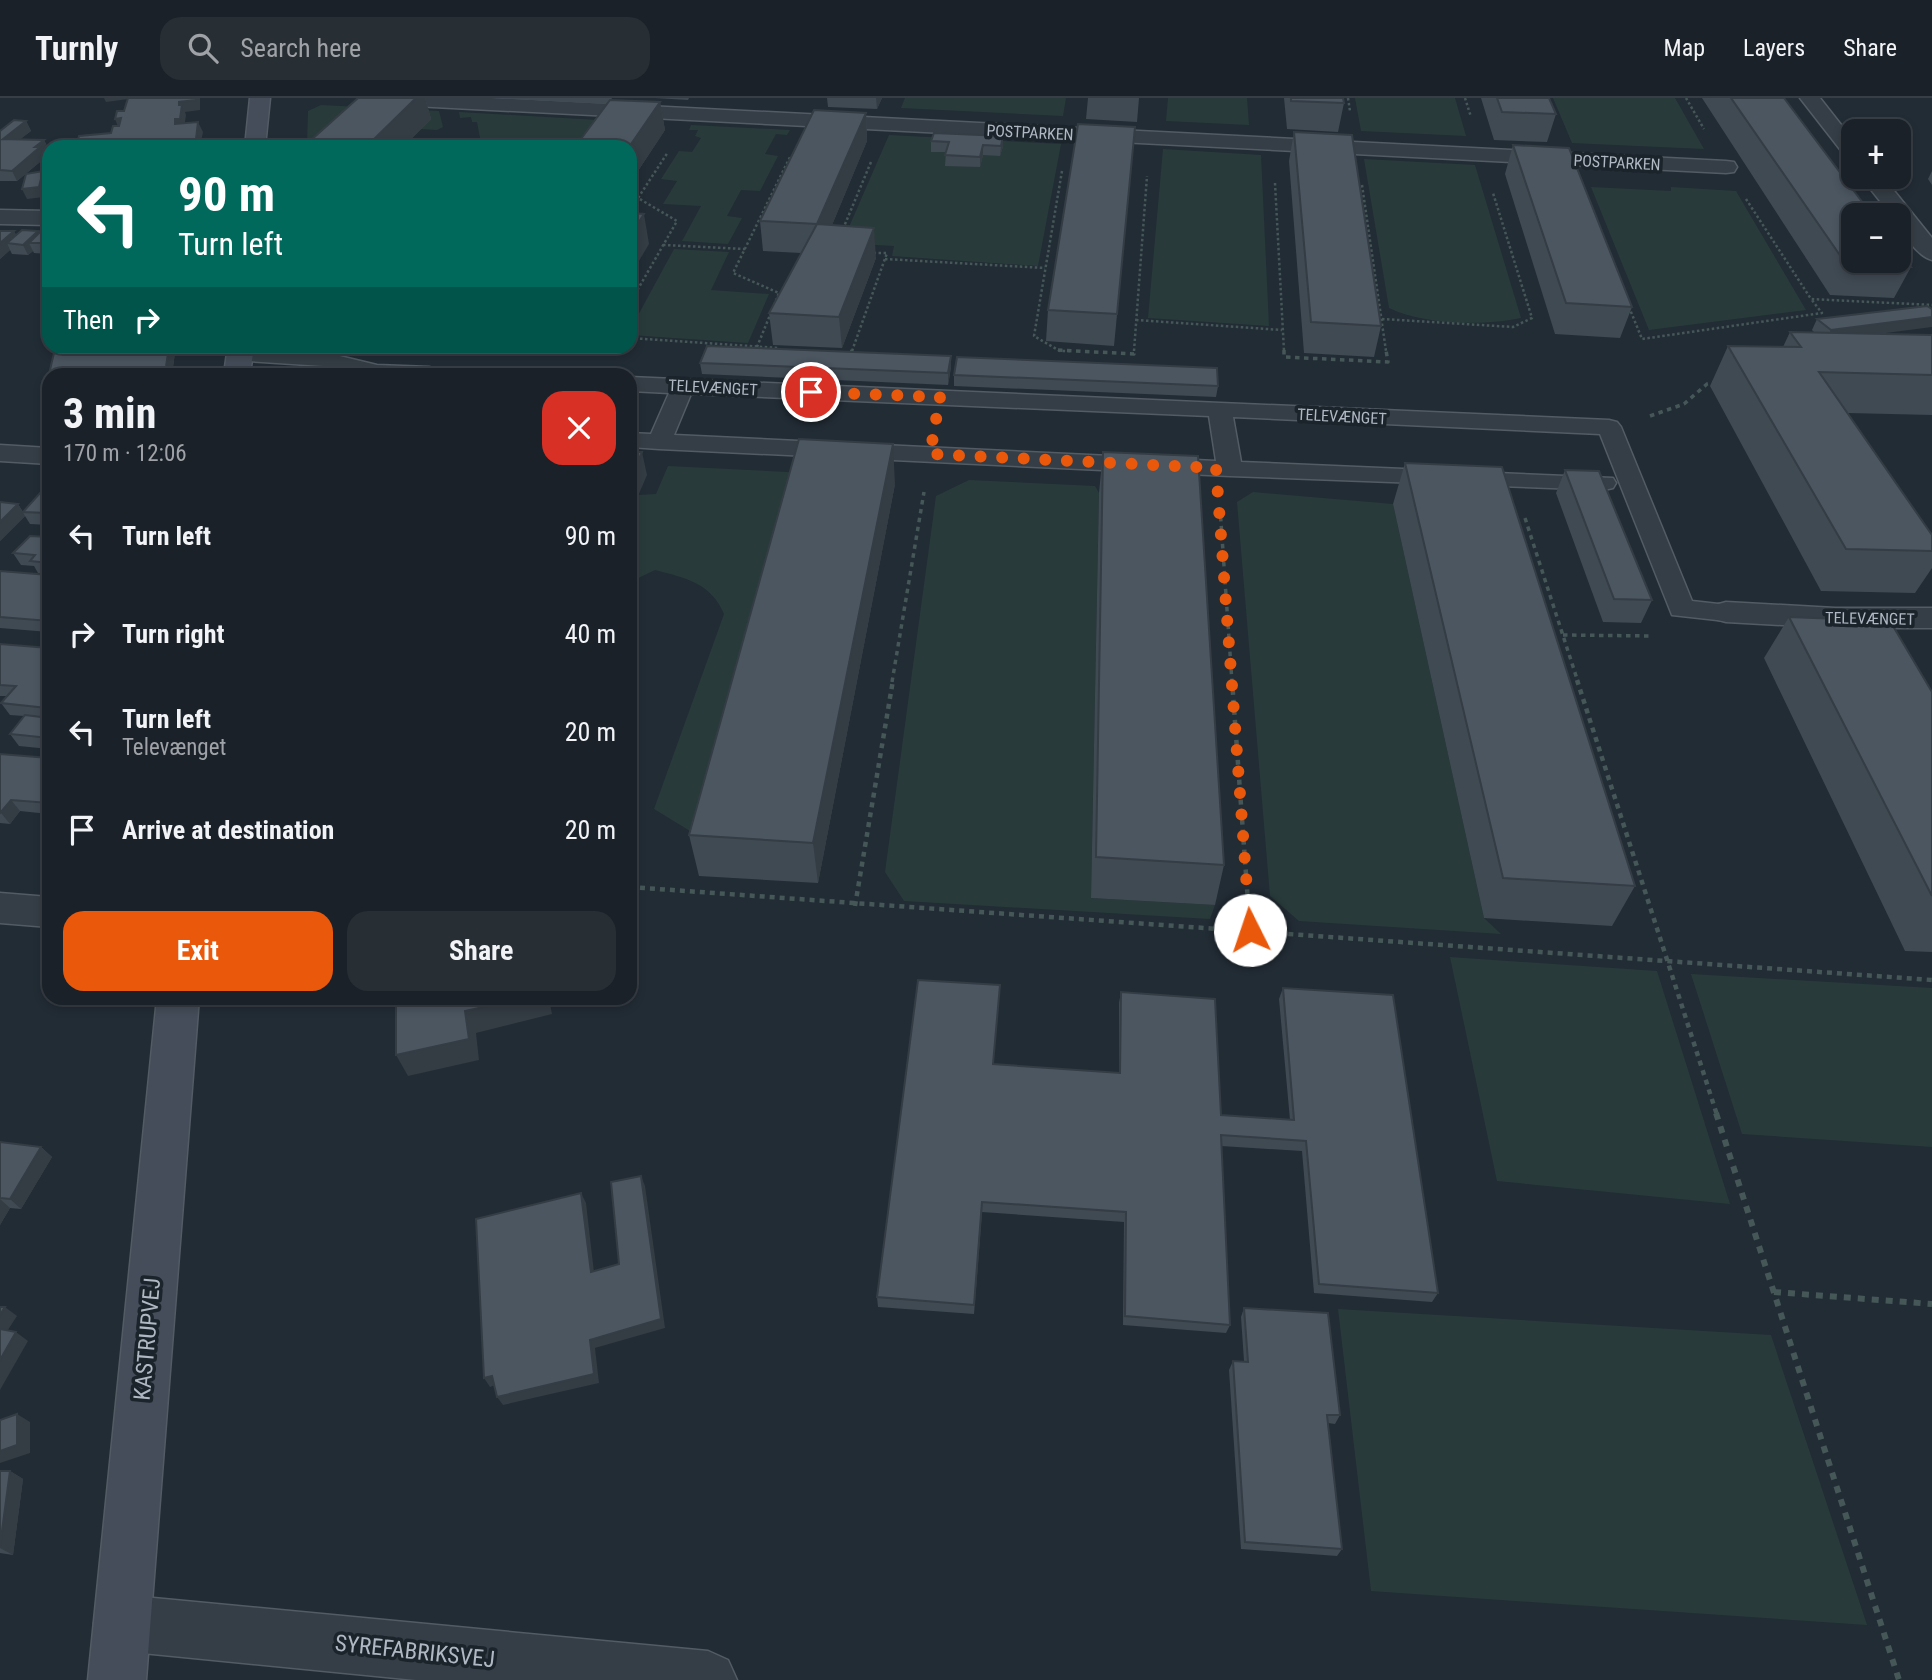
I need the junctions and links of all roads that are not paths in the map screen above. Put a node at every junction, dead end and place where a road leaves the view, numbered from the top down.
1 (260, 98) edge
2 (375, 98) edge
3 (1810, 98) edge
4 (1841, 138) edge
5 (257, 140) edge
6 (1726, 167) road end
7 (1882, 189) edge
8 (1893, 203) edge
9 (1911, 205) edge
10 (1919, 206) dead end
11 (0, 216) edge
12 (42, 218) edge
13 (1911, 226) edge
14 (1932, 253) edge
15 (240, 359) edge
16 (357, 368) edge
17 (637, 384) edge
18 (683, 386) junction
19 (1220, 410) junction
20 (637, 440) edge
21 (659, 442) junction
22 (0, 453) edge
23 (42, 456) edge
24 (1223, 468) junction
25 (1631, 484) junction
26 (1726, 612) joint
27 (1932, 618) edge
28 (0, 908) edge
29 (42, 911) edge
30 (177, 1005) edge
31 (122, 1623) junction
32 (117, 1680) edge
33 (708, 1680) edge

1 - 5 street
2 - 6 street, POSTPARKEN
3 - 4 street
7 - 8 street
9 - 10 street
11 - 12 street
13 - 14 street
15 - 16 lane
17 - 18 lane, TELEVÆNGET
18 - 19 lane, TELEVÆNGET
18 - 21 lane
19 - 24 lane
19 - 25 lane, TELEVÆNGET
20 - 21 lane
21 - 24 lane
22 - 23 street
24 - 25 lane
25 - 26 lane, TELEVÆNGET
26 - 27 street, TELEVÆNGET
28 - 29 street
30 - 31 street, KASTRUPVEJ
31 - 32 street, KASTRUPVEJ
31 - 33 street, SYREFABRIKSVEJ

